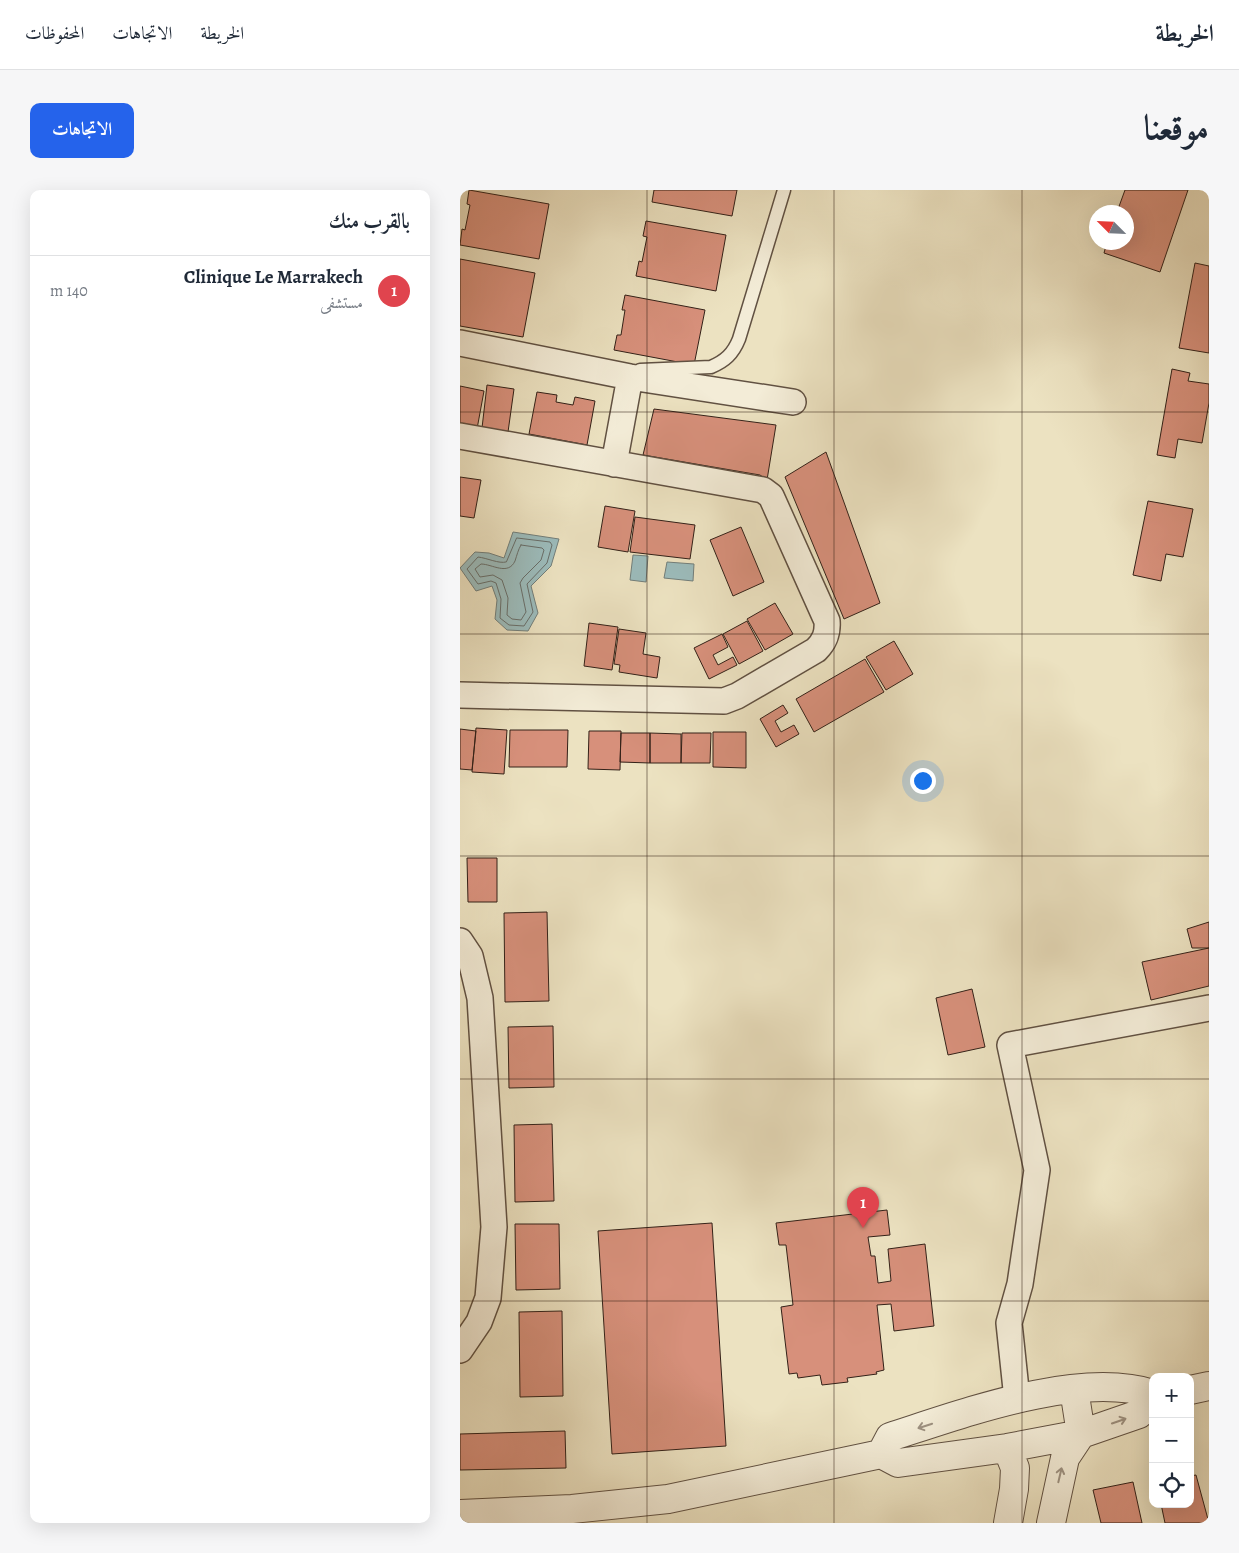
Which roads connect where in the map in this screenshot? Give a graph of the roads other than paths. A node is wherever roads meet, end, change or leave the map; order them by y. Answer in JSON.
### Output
{"nodes":[{"id":1,"x":784,"y":190,"type":"edge"},
{"id":2,"x":460,"y":343,"type":"edge"},
{"id":3,"x":630,"y":377,"type":"junction"},
{"id":4,"x":793,"y":402,"type":"dead end"},
{"id":5,"x":460,"y":436,"type":"edge"},
{"id":6,"x":614,"y":464,"type":"junction"},
{"id":7,"x":460,"y":695,"type":"edge"},
{"id":8,"x":460,"y":941,"type":"edge"},
{"id":9,"x":1209,"y":1008,"type":"edge"},
{"id":10,"x":460,"y":1350,"type":"edge"},
{"id":11,"x":1209,"y":1386,"type":"edge"},
{"id":12,"x":1074,"y":1389,"type":"junction"},
{"id":13,"x":1194,"y":1389,"type":"edge"},
{"id":14,"x":1149,"y":1393,"type":"edge"},
{"id":15,"x":1017,"y":1399,"type":"junction"},
{"id":16,"x":1149,"y":1405,"type":"edge"},
{"id":17,"x":960,"y":1414,"type":"junction"},
{"id":18,"x":1081,"y":1434,"type":"junction"},
{"id":19,"x":1006,"y":1448,"type":"junction"},
{"id":20,"x":968,"y":1453,"type":"junction"},
{"id":21,"x":881,"y":1454,"type":"junction"},
{"id":22,"x":460,"y":1514,"type":"edge"},
{"id":23,"x":572,"y":1516,"type":"edge"},
{"id":24,"x":1008,"y":1523,"type":"edge"},
{"id":25,"x":1051,"y":1523,"type":"edge"}],
"edges":[{"from":1,"to":3,"type":"lane"},
{"from":2,"to":3,"type":"street"},
{"from":3,"to":4,"type":"street"},
{"from":3,"to":6,"type":"street"},
{"from":5,"to":6,"type":"street"},
{"from":6,"to":7,"type":"street"},
{"from":8,"to":10,"type":"street"},
{"from":9,"to":15,"type":"street"},
{"from":11,"to":13,"type":"street"},
{"from":12,"to":14,"type":"street"},
{"from":12,"to":15,"type":"street"},
{"from":12,"to":18,"type":"street"},
{"from":15,"to":17,"type":"street"},
{"from":18,"to":16,"type":"street","one_way":true},
{"from":17,"to":20,"type":"street"},
{"from":17,"to":21,"type":"street","one_way":true},
{"from":18,"to":19,"type":"street"},
{"from":25,"to":18,"type":"street","one_way":true},
{"from":19,"to":20,"type":"street"},
{"from":19,"to":24,"type":"street"},
{"from":20,"to":21,"type":"street"},
{"from":21,"to":23,"type":"street"},
{"from":22,"to":23,"type":"street"}]}
